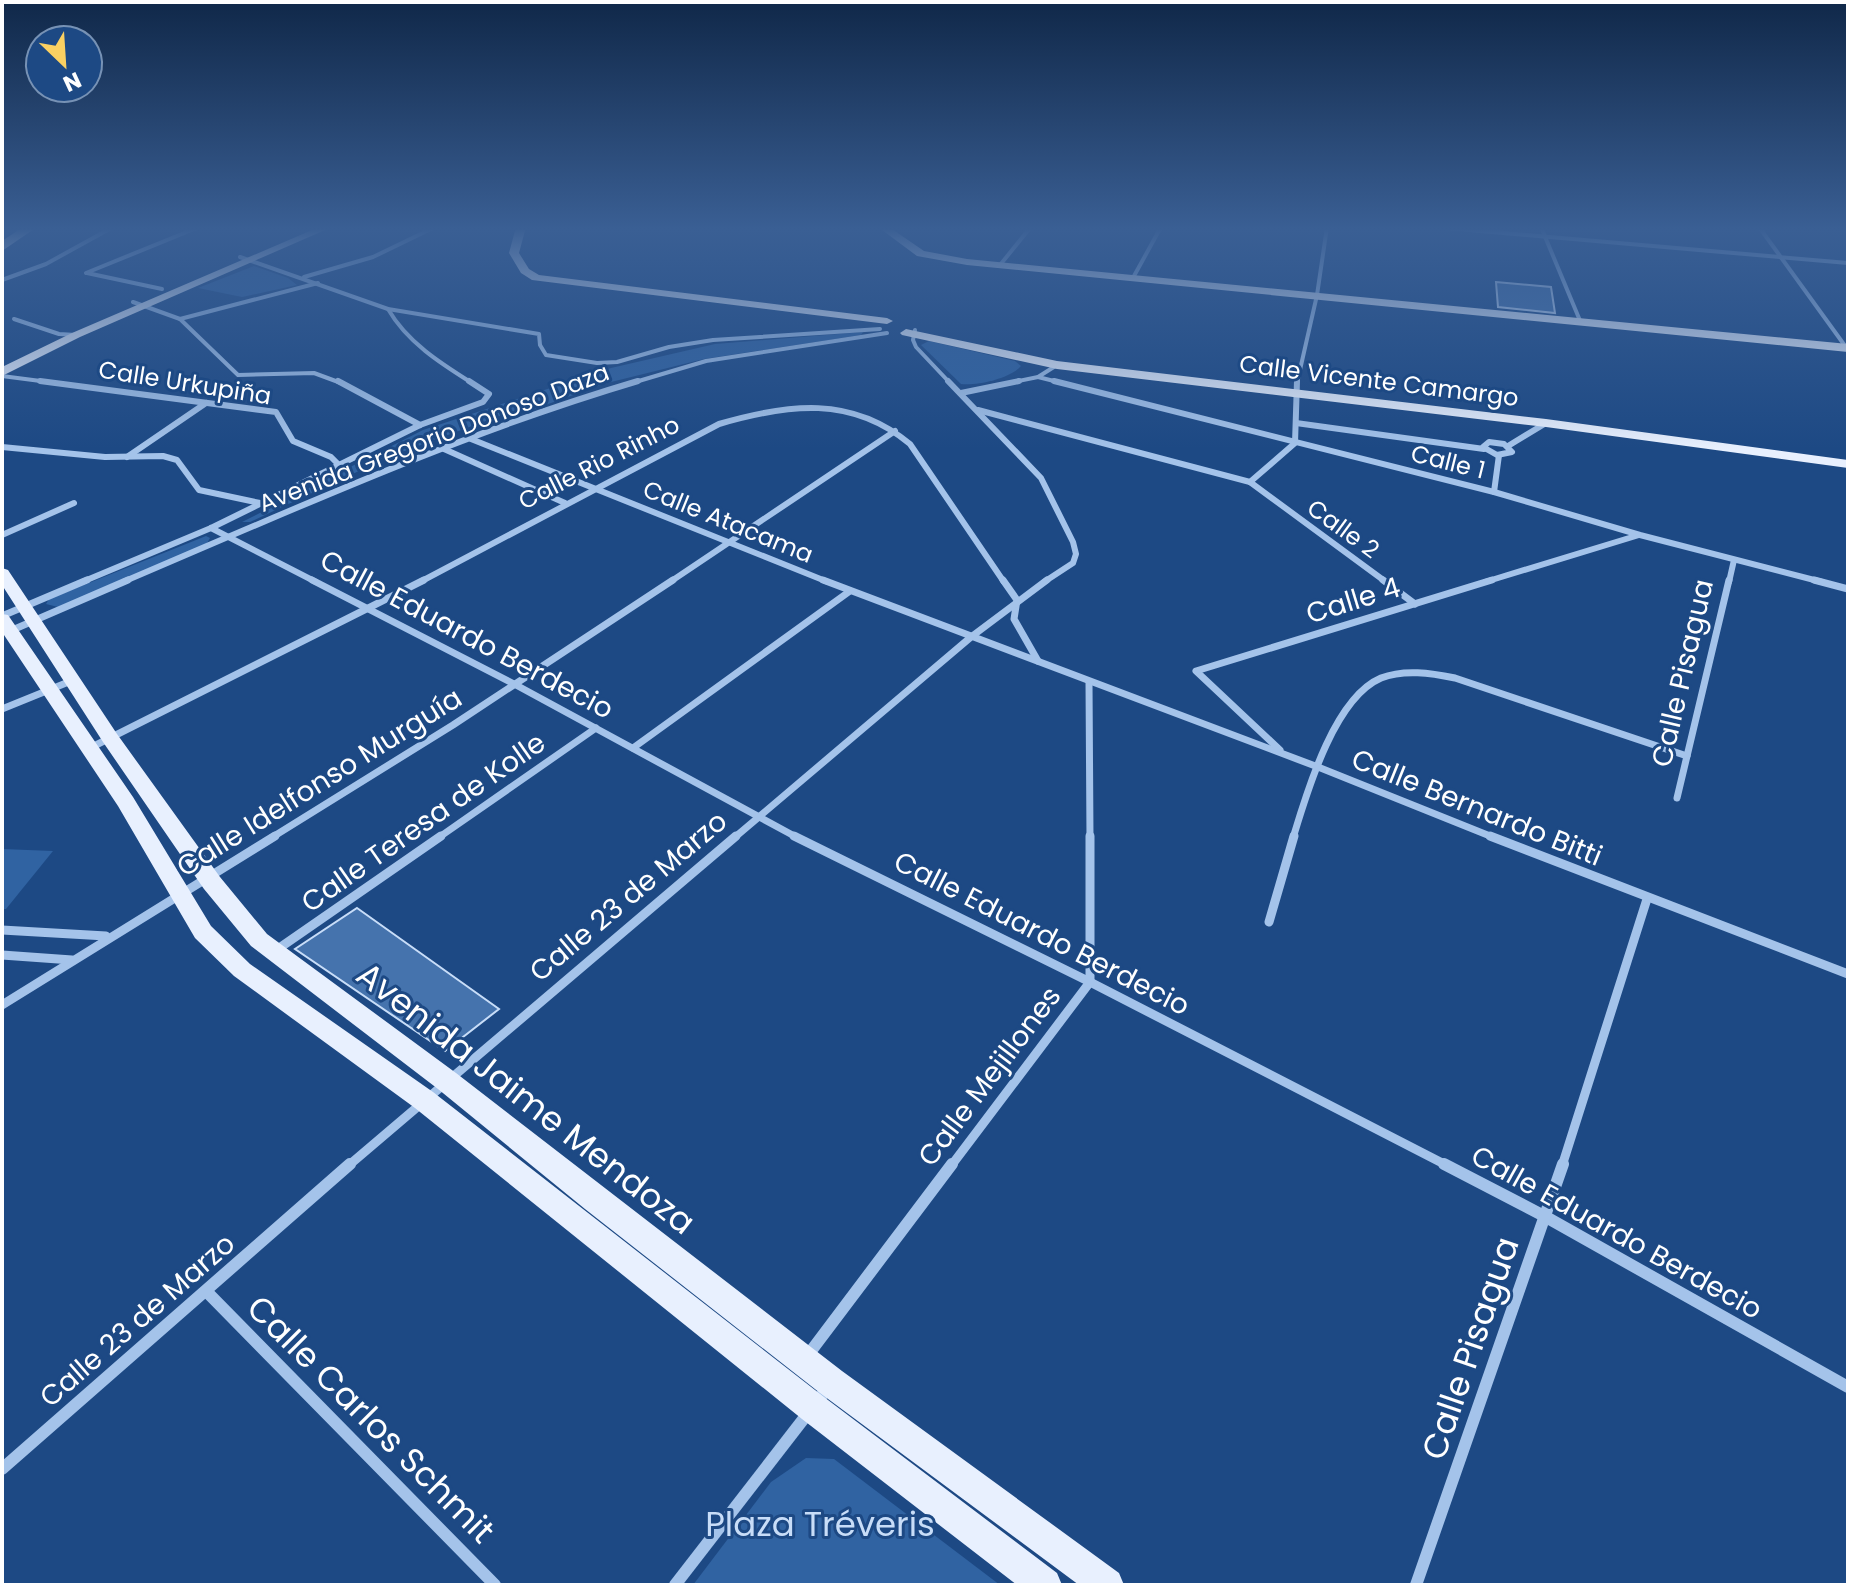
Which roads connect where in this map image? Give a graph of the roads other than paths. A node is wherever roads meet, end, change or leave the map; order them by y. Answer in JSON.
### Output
{"nodes":[{"id":1,"x":142,"y":301,"type":"edge"},
{"id":2,"x":144,"y":301,"type":"edge"},
{"id":3,"x":249,"y":301,"type":"edge"},
{"id":4,"x":367,"y":301,"type":"edge"},
{"id":5,"x":728,"y":301,"type":"edge"},
{"id":6,"x":1316,"y":301,"type":"edge"},
{"id":7,"x":1374,"y":301,"type":"edge"},
{"id":8,"x":1572,"y":301,"type":"edge"},
{"id":9,"x":1813,"y":301,"type":"edge"},
{"id":10,"x":139,"y":303,"type":"junction"},
{"id":11,"x":388,"y":309,"type":"junction"},
{"id":12,"x":861,"y":317,"type":"junction"},
{"id":13,"x":14,"y":319,"type":"dead end"},
{"id":14,"x":180,"y":319,"type":"junction"},
{"id":15,"x":1581,"y":323,"type":"junction"},
{"id":16,"x":899,"y":327,"type":"junction"},
{"id":17,"x":856,"y":331,"type":"junction"},
{"id":18,"x":59,"y":334,"type":"junction"},
{"id":19,"x":76,"y":335,"type":"junction"},
{"id":20,"x":1847,"y":348,"type":"edge"},
{"id":21,"x":2,"y":361,"type":"edge"},
{"id":22,"x":1057,"y":365,"type":"junction"},
{"id":23,"x":2,"y":374,"type":"edge"},
{"id":24,"x":1038,"y":377,"type":"junction"},
{"id":25,"x":1295,"y":392,"type":"junction"},
{"id":26,"x":961,"y":393,"type":"junction"},
{"id":27,"x":206,"y":403,"type":"junction"},
{"id":28,"x":977,"y":410,"type":"junction"},
{"id":29,"x":1296,"y":423,"type":"junction"},
{"id":30,"x":1546,"y":423,"type":"junction"},
{"id":31,"x":420,"y":425,"type":"junction"},
{"id":32,"x":895,"y":431,"type":"junction"},
{"id":33,"x":471,"y":439,"type":"junction"},
{"id":34,"x":1295,"y":443,"type":"junction"},
{"id":35,"x":1508,"y":446,"type":"junction"},
{"id":36,"x":2,"y":447,"type":"edge"},
{"id":37,"x":444,"y":449,"type":"junction"},
{"id":38,"x":1484,"y":449,"type":"junction"},
{"id":39,"x":1499,"y":455,"type":"junction"},
{"id":40,"x":126,"y":458,"type":"junction"},
{"id":41,"x":1848,"y":464,"type":"edge"},
{"id":42,"x":339,"y":465,"type":"junction"},
{"id":43,"x":1250,"y":482,"type":"junction"},
{"id":44,"x":594,"y":488,"type":"junction"},
{"id":45,"x":1494,"y":492,"type":"junction"},
{"id":46,"x":74,"y":503,"type":"dead end"},
{"id":47,"x":260,"y":503,"type":"junction"},
{"id":48,"x":565,"y":503,"type":"junction"},
{"id":49,"x":211,"y":528,"type":"junction"},
{"id":50,"x":2,"y":535,"type":"edge"},
{"id":51,"x":1640,"y":535,"type":"junction"},
{"id":52,"x":230,"y":538,"type":"junction"},
{"id":53,"x":729,"y":541,"type":"junction"},
{"id":54,"x":1734,"y":560,"type":"junction"},
{"id":55,"x":2,"y":573,"type":"edge"},
{"id":56,"x":1848,"y":589,"type":"edge"},
{"id":57,"x":850,"y":591,"type":"junction"},
{"id":58,"x":1017,"y":600,"type":"junction"},
{"id":59,"x":1415,"y":604,"type":"junction"},
{"id":60,"x":369,"y":609,"type":"junction"},
{"id":61,"x":29,"y":614,"type":"junction"},
{"id":62,"x":4,"y":622,"type":"edge"},
{"id":63,"x":971,"y":637,"type":"junction"},
{"id":64,"x":1038,"y":662,"type":"junction"},
{"id":65,"x":71,"y":681,"type":"junction"},
{"id":66,"x":1089,"y":682,"type":"junction"},
{"id":67,"x":516,"y":685,"type":"junction"},
{"id":68,"x":49,"y":690,"type":"junction"},
{"id":69,"x":2,"y":709,"type":"edge"},
{"id":70,"x":596,"y":728,"type":"junction"},
{"id":71,"x":110,"y":738,"type":"junction"},
{"id":72,"x":89,"y":748,"type":"junction"},
{"id":73,"x":633,"y":748,"type":"junction"},
{"id":74,"x":1286,"y":755,"type":"junction"},
{"id":75,"x":1687,"y":756,"type":"junction"},
{"id":76,"x":1318,"y":767,"type":"junction"},
{"id":77,"x":1677,"y":798,"type":"dead end"},
{"id":78,"x":758,"y":818,"type":"junction"},
{"id":79,"x":207,"y":876,"type":"junction"},
{"id":80,"x":179,"y":895,"type":"junction"},
{"id":81,"x":1647,"y":899,"type":"junction"},
{"id":82,"x":1269,"y":922,"type":"dead end"},
{"id":83,"x":2,"y":930,"type":"edge"},
{"id":84,"x":107,"y":936,"type":"junction"},
{"id":85,"x":274,"y":952,"type":"junction"},
{"id":86,"x":2,"y":955,"type":"edge"},
{"id":87,"x":72,"y":960,"type":"junction"},
{"id":88,"x":1848,"y":974,"type":"edge"},
{"id":89,"x":1090,"y":982,"type":"junction"},
{"id":90,"x":2,"y":1005,"type":"edge"},
{"id":91,"x":447,"y":1081,"type":"junction"},
{"id":92,"x":424,"y":1100,"type":"junction"},
{"id":93,"x":1546,"y":1217,"type":"junction"},
{"id":94,"x":207,"y":1292,"type":"junction"},
{"id":95,"x":804,"y":1361,"type":"junction"},
{"id":96,"x":831,"y":1382,"type":"junction"},
{"id":97,"x":786,"y":1386,"type":"junction"},
{"id":98,"x":1848,"y":1387,"type":"edge"},
{"id":99,"x":813,"y":1408,"type":"junction"},
{"id":100,"x":2,"y":1469,"type":"edge"},
{"id":101,"x":495,"y":1585,"type":"edge"},
{"id":102,"x":675,"y":1585,"type":"edge"},
{"id":103,"x":1045,"y":1585,"type":"edge"},
{"id":104,"x":1107,"y":1585,"type":"edge"},
{"id":105,"x":1416,"y":1585,"type":"edge"}],
"edges":[{"from":1,"to":10,"type":"main road"},
{"from":2,"to":10,"type":"main road"},
{"from":3,"to":14,"type":"street"},
{"from":4,"to":11,"type":"street"},
{"from":5,"to":12,"type":"main road","name":"Calle Vicente Camargo"},
{"from":6,"to":25,"type":"street"},
{"from":7,"to":15,"type":"main road"},
{"from":8,"to":15,"type":"street"},
{"from":9,"to":20,"type":"street"},
{"from":10,"to":14,"type":"street"},
{"from":10,"to":18,"type":"main road"},
{"from":10,"to":19,"type":"main road"},
{"from":11,"to":17,"type":"street","name":"Avenida Gregorio Donoso Daza"},
{"from":11,"to":31,"type":"street","name":"Avenida Gregorio Donoso Daza"},
{"from":12,"to":16,"type":"main road","name":"Calle Vicente Camargo"},
{"from":12,"to":17,"type":"main road"},
{"from":13,"to":18,"type":"street"},
{"from":14,"to":31,"type":"street"},
{"from":15,"to":20,"type":"main road"},
{"from":16,"to":17,"type":"street","name":"Avenida Gregorio Donoso Daza"},
{"from":16,"to":22,"type":"main road","name":"Calle Vicente Camargo"},
{"from":16,"to":26,"type":"street","name":"Calle 23 de Marzo"},
{"from":16,"to":33,"type":"street","name":"Avenida Gregorio Donoso Daza"},
{"from":18,"to":19,"type":"street"},
{"from":18,"to":21,"type":"main road"},
{"from":19,"to":23,"type":"main road"},
{"from":22,"to":24,"type":"street"},
{"from":22,"to":25,"type":"main road","name":"Calle Vicente Camargo"},
{"from":23,"to":27,"type":"street","name":"Calle Urkupiña"},
{"from":24,"to":26,"type":"street"},
{"from":24,"to":34,"type":"street","name":"Calle 1"},
{"from":25,"to":29,"type":"street"},
{"from":25,"to":30,"type":"main road","name":"Calle Vicente Camargo"},
{"from":26,"to":28,"type":"street","name":"Calle 23 de Marzo"},
{"from":27,"to":40,"type":"street"},
{"from":27,"to":42,"type":"street","name":"Calle Urkupiña"},
{"from":28,"to":43,"type":"street"},
{"from":28,"to":58,"type":"street","name":"Calle 23 de Marzo"},
{"from":29,"to":34,"type":"street"},
{"from":29,"to":38,"type":"street"},
{"from":30,"to":35,"type":"street"},
{"from":30,"to":41,"type":"main road","name":"Calle Vicente Camargo"},
{"from":31,"to":42,"type":"street","name":"Avenida Gregorio Donoso Daza"},
{"from":32,"to":44,"type":"street","name":"Calle Rio Rinho"},
{"from":32,"to":53,"type":"street","name":"Calle Idelfonso Murguía"},
{"from":32,"to":58,"type":"street","name":"Calle Rio Rinho"},
{"from":33,"to":37,"type":"street","name":"Avenida Gregorio Donoso Daza"},
{"from":33,"to":44,"type":"street","name":"Calle Atacama"},
{"from":34,"to":43,"type":"street"},
{"from":34,"to":45,"type":"street","name":"Calle 1"},
{"from":35,"to":38,"type":"street"},
{"from":35,"to":39,"type":"street"},
{"from":36,"to":40,"type":"street"},
{"from":37,"to":48,"type":"street"},
{"from":37,"to":52,"type":"street","name":"Avenida Gregorio Donoso Daza"},
{"from":38,"to":39,"type":"street"},
{"from":39,"to":45,"type":"street"},
{"from":40,"to":47,"type":"street"},
{"from":42,"to":47,"type":"street","name":"Avenida Gregorio Donoso Daza"},
{"from":43,"to":59,"type":"street","name":"Calle 2"},
{"from":44,"to":48,"type":"street","name":"Calle Rio Rinho"},
{"from":44,"to":53,"type":"street","name":"Calle Atacama"},
{"from":45,"to":51,"type":"street","name":"Calle 1"},
{"from":46,"to":50,"type":"street"},
{"from":47,"to":49,"type":"street","name":"Avenida Gregorio Donoso Daza"},
{"from":48,"to":60,"type":"street","name":"Calle Rio Rinho"},
{"from":49,"to":52,"type":"street","name":"Calle Eduardo Berdecio"},
{"from":49,"to":61,"type":"street","name":"Avenida Gregorio Donoso Daza"},
{"from":51,"to":54,"type":"street","name":"Calle 1"},
{"from":51,"to":59,"type":"street","name":"Calle 4"},
{"from":52,"to":60,"type":"street","name":"Calle Eduardo Berdecio"},
{"from":52,"to":61,"type":"street","name":"Avenida Gregorio Donoso Daza"},
{"from":53,"to":57,"type":"street","name":"Calle Atacama"},
{"from":53,"to":67,"type":"street","name":"Calle Idelfonso Murguía"},
{"from":54,"to":56,"type":"street","name":"Calle 1"},
{"from":54,"to":75,"type":"street","name":"Calle Pisagua"},
{"from":55,"to":61,"type":"main road","name":"Avenida Jaime Mendoza"},
{"from":57,"to":63,"type":"street","name":"Calle Atacama"},
{"from":57,"to":73,"type":"street"},
{"from":58,"to":63,"type":"street","name":"Calle 23 de Marzo"},
{"from":58,"to":64,"type":"street","name":"Calle Rio Rinho"},
{"from":59,"to":74,"type":"street","name":"Calle 4"},
{"from":60,"to":67,"type":"street","name":"Calle Eduardo Berdecio"},
{"from":60,"to":71,"type":"street","name":"Calle Rio Rinho"},
{"from":61,"to":62,"type":"street","name":"Avenida Gregorio Donoso Daza"},
{"from":61,"to":62,"type":"street","name":"Avenida Gregorio Donoso Daza"},
{"from":61,"to":65,"type":"main road","name":"Avenida Jaime Mendoza"},
{"from":62,"to":68,"type":"main road"},
{"from":63,"to":64,"type":"street"},
{"from":63,"to":78,"type":"street","name":"Calle 23 de Marzo"},
{"from":64,"to":66,"type":"street"},
{"from":65,"to":68,"type":"street"},
{"from":65,"to":71,"type":"main road","name":"Avenida Jaime Mendoza"},
{"from":66,"to":74,"type":"street","name":"Calle Bernardo Bitti"},
{"from":66,"to":89,"type":"street","name":"Calle Mejillones"},
{"from":67,"to":70,"type":"street","name":"Calle Eduardo Berdecio"},
{"from":67,"to":79,"type":"street","name":"Calle Idelfonso Murguía"},
{"from":68,"to":69,"type":"street"},
{"from":68,"to":72,"type":"main road"},
{"from":70,"to":73,"type":"street","name":"Calle Eduardo Berdecio"},
{"from":70,"to":85,"type":"street","name":"Calle Teresa de Kolle"},
{"from":71,"to":72,"type":"street","name":"Calle Rio Rinho"},
{"from":71,"to":79,"type":"main road","name":"Avenida Jaime Mendoza"},
{"from":72,"to":80,"type":"main road"},
{"from":73,"to":78,"type":"street","name":"Calle Eduardo Berdecio"},
{"from":74,"to":76,"type":"street","name":"Calle Bernardo Bitti"},
{"from":75,"to":76,"type":"street"},
{"from":75,"to":77,"type":"street","name":"Calle Pisagua"},
{"from":76,"to":81,"type":"street","name":"Calle Bernardo Bitti"},
{"from":76,"to":82,"type":"street"},
{"from":78,"to":89,"type":"street","name":"Calle Eduardo Berdecio"},
{"from":78,"to":91,"type":"street","name":"Calle 23 de Marzo"},
{"from":79,"to":80,"type":"street","name":"Calle Idelfonso Murguía"},
{"from":79,"to":85,"type":"main road","name":"Avenida Jaime Mendoza"},
{"from":80,"to":84,"type":"street","name":"Calle Idelfonso Murguía"},
{"from":80,"to":92,"type":"main road"},
{"from":81,"to":88,"type":"street","name":"Calle Bernardo Bitti"},
{"from":81,"to":93,"type":"street","name":"Calle Pisagua"},
{"from":83,"to":84,"type":"street"},
{"from":84,"to":87,"type":"street","name":"Calle Idelfonso Murguía"},
{"from":85,"to":91,"type":"main road","name":"Avenida Jaime Mendoza"},
{"from":86,"to":87,"type":"street"},
{"from":87,"to":90,"type":"street","name":"Calle Idelfonso Murguía"},
{"from":89,"to":93,"type":"street","name":"Calle Eduardo Berdecio"},
{"from":89,"to":95,"type":"street","name":"Calle Mejillones"},
{"from":91,"to":92,"type":"street","name":"Calle 23 de Marzo"},
{"from":91,"to":95,"type":"main road","name":"Avenida Jaime Mendoza"},
{"from":92,"to":94,"type":"street","name":"Calle 23 de Marzo"},
{"from":92,"to":97,"type":"main road"},
{"from":93,"to":98,"type":"street","name":"Calle Eduardo Berdecio"},
{"from":93,"to":105,"type":"street","name":"Calle Pisagua"},
{"from":94,"to":100,"type":"street","name":"Calle 23 de Marzo"},
{"from":94,"to":101,"type":"street","name":"Calle Carlos Schmit"},
{"from":95,"to":96,"type":"main road","name":"Avenida Jaime Mendoza"},
{"from":95,"to":97,"type":"street","name":"Calle Mejillones"},
{"from":96,"to":99,"type":"street"},
{"from":96,"to":104,"type":"main road","name":"Avenida Jaime Mendoza"},
{"from":97,"to":99,"type":"main road"},
{"from":99,"to":102,"type":"street"},
{"from":99,"to":103,"type":"main road"}]}
